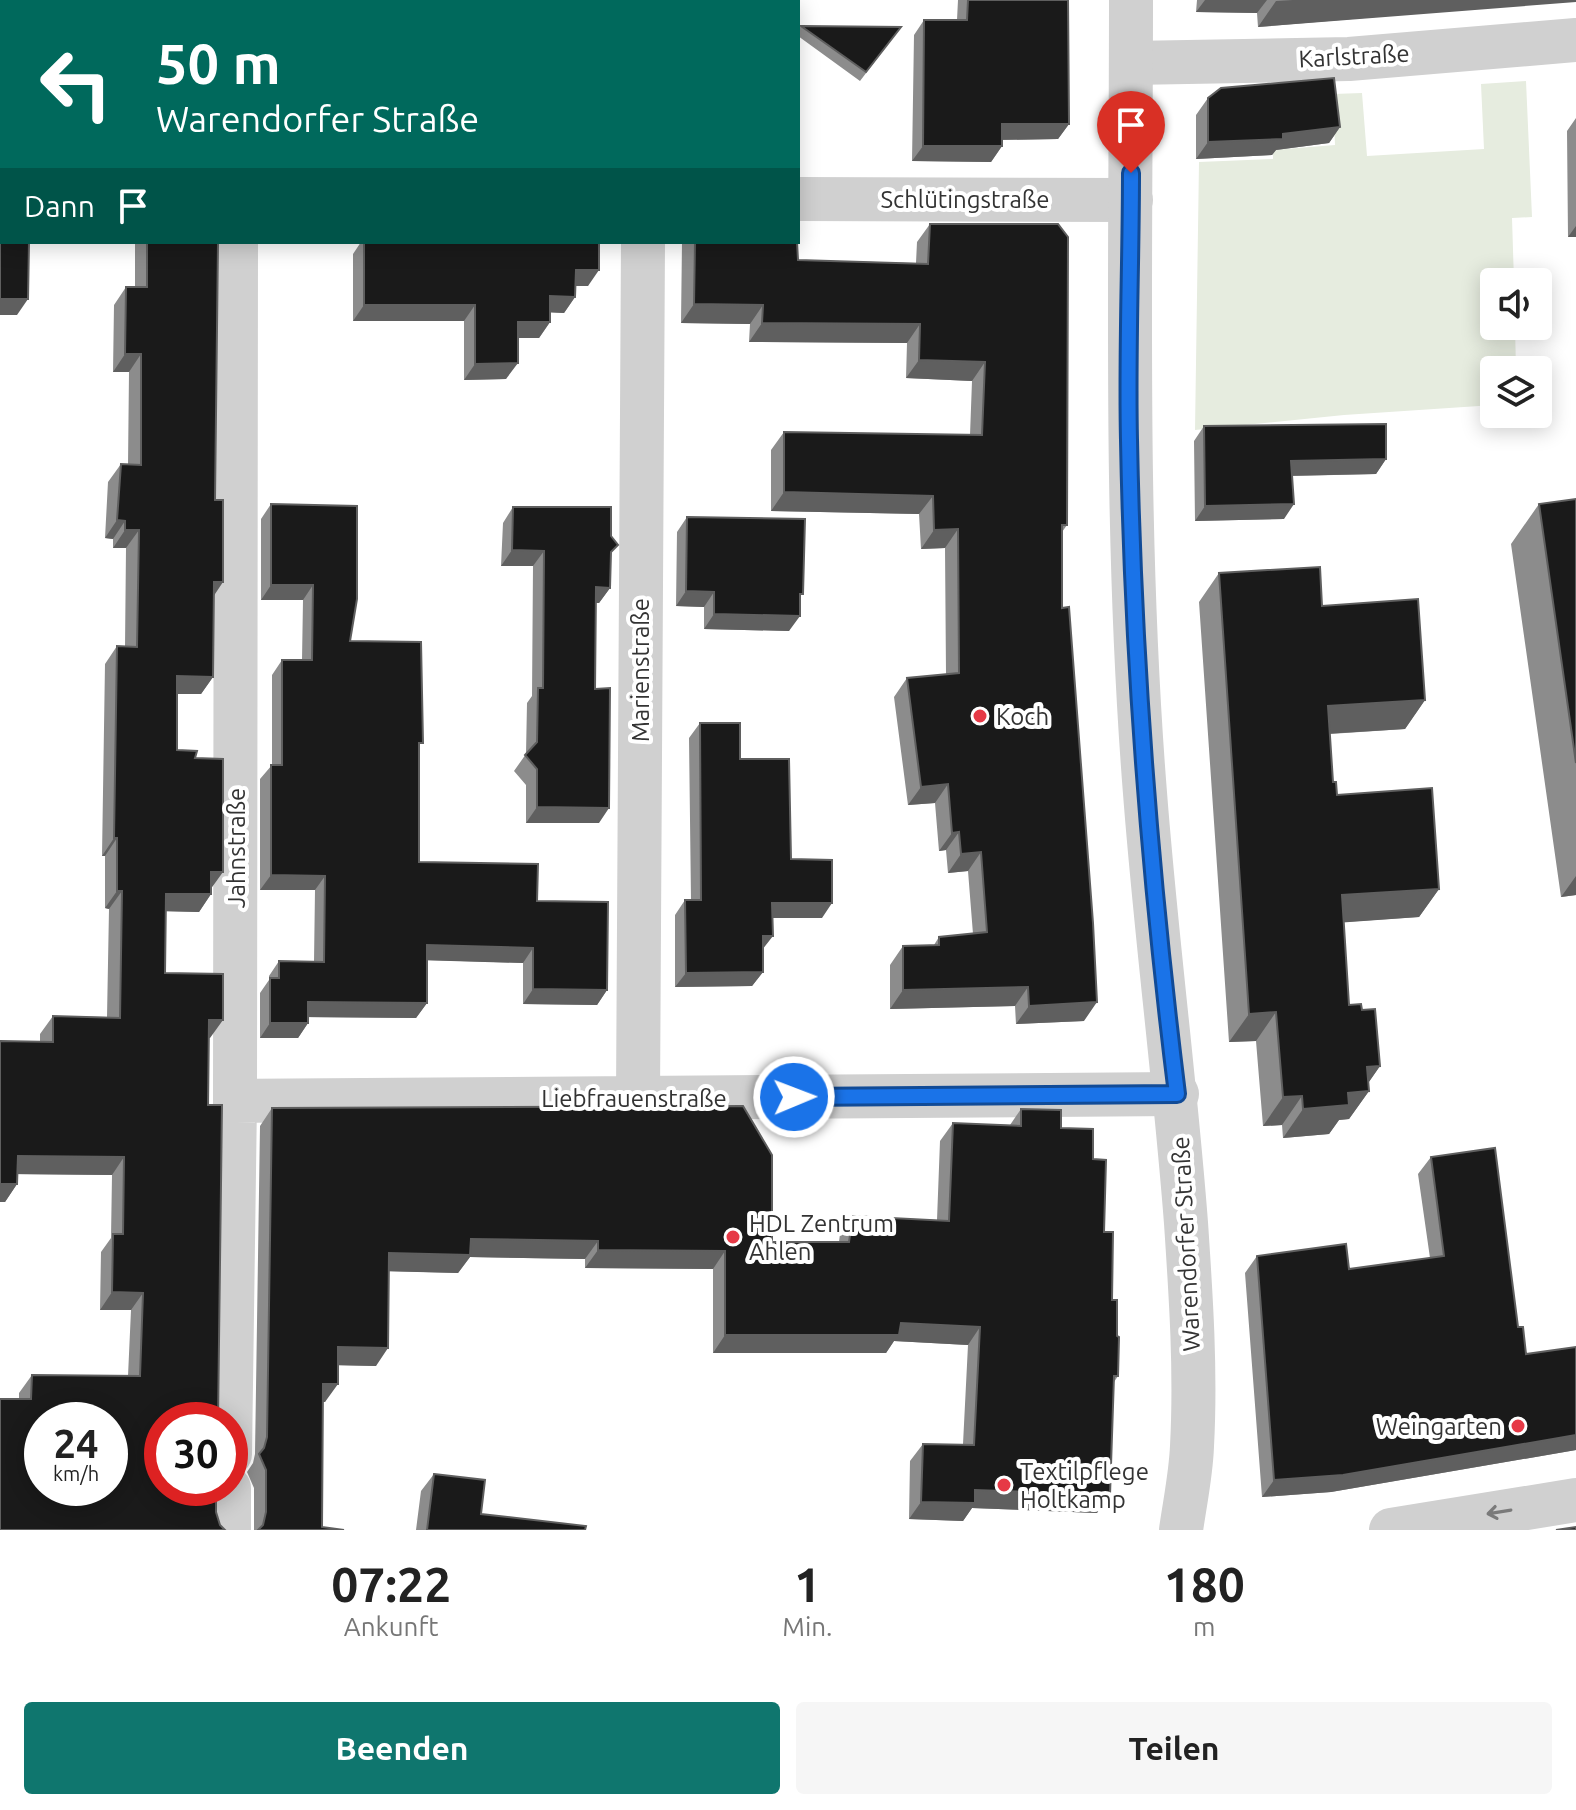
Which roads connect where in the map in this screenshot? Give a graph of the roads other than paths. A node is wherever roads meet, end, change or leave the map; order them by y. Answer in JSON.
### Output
{"nodes":[{"id":1,"x":1131,"y":0,"type":"edge"},
{"id":2,"x":1576,"y":40,"type":"edge"},
{"id":3,"x":1131,"y":63,"type":"junction"},
{"id":4,"x":800,"y":199,"type":"edge"},
{"id":5,"x":1131,"y":200,"type":"junction"},
{"id":6,"x":236,"y":244,"type":"edge"},
{"id":7,"x":643,"y":244,"type":"edge"},
{"id":8,"x":1177,"y":1094,"type":"junction"},
{"id":9,"x":638,"y":1098,"type":"junction"},
{"id":10,"x":235,"y":1101,"type":"junction"},
{"id":11,"x":231,"y":1402,"type":"edge"},
{"id":12,"x":1576,"y":1500,"type":"edge"},
{"id":13,"x":229,"y":1506,"type":"edge"},
{"id":14,"x":229,"y":1530,"type":"edge"},
{"id":15,"x":1181,"y":1530,"type":"edge"},
{"id":16,"x":1391,"y":1530,"type":"edge"}],
"edges":[{"from":1,"to":3,"type":"street","name":"Warendorfer Straße"},
{"from":2,"to":3,"type":"street","name":"Karlstraße"},
{"from":3,"to":5,"type":"street","name":"Warendorfer Straße"},
{"from":4,"to":5,"type":"street","name":"Schlütingstraße"},
{"from":5,"to":8,"type":"street","name":"Warendorfer Straße"},
{"from":6,"to":10,"type":"street","name":"Jahnstraße"},
{"from":7,"to":9,"type":"street","name":"Marienstraße"},
{"from":8,"to":9,"type":"street","name":"Liebfrauenstraße"},
{"from":8,"to":15,"type":"street","name":"Warendorfer Straße"},
{"from":9,"to":10,"type":"street","name":"Liebfrauenstraße"},
{"from":10,"to":11,"type":"street","name":"Jahnstraße"},
{"from":12,"to":16,"type":"street","one_way":true},
{"from":13,"to":14,"type":"street"}]}
